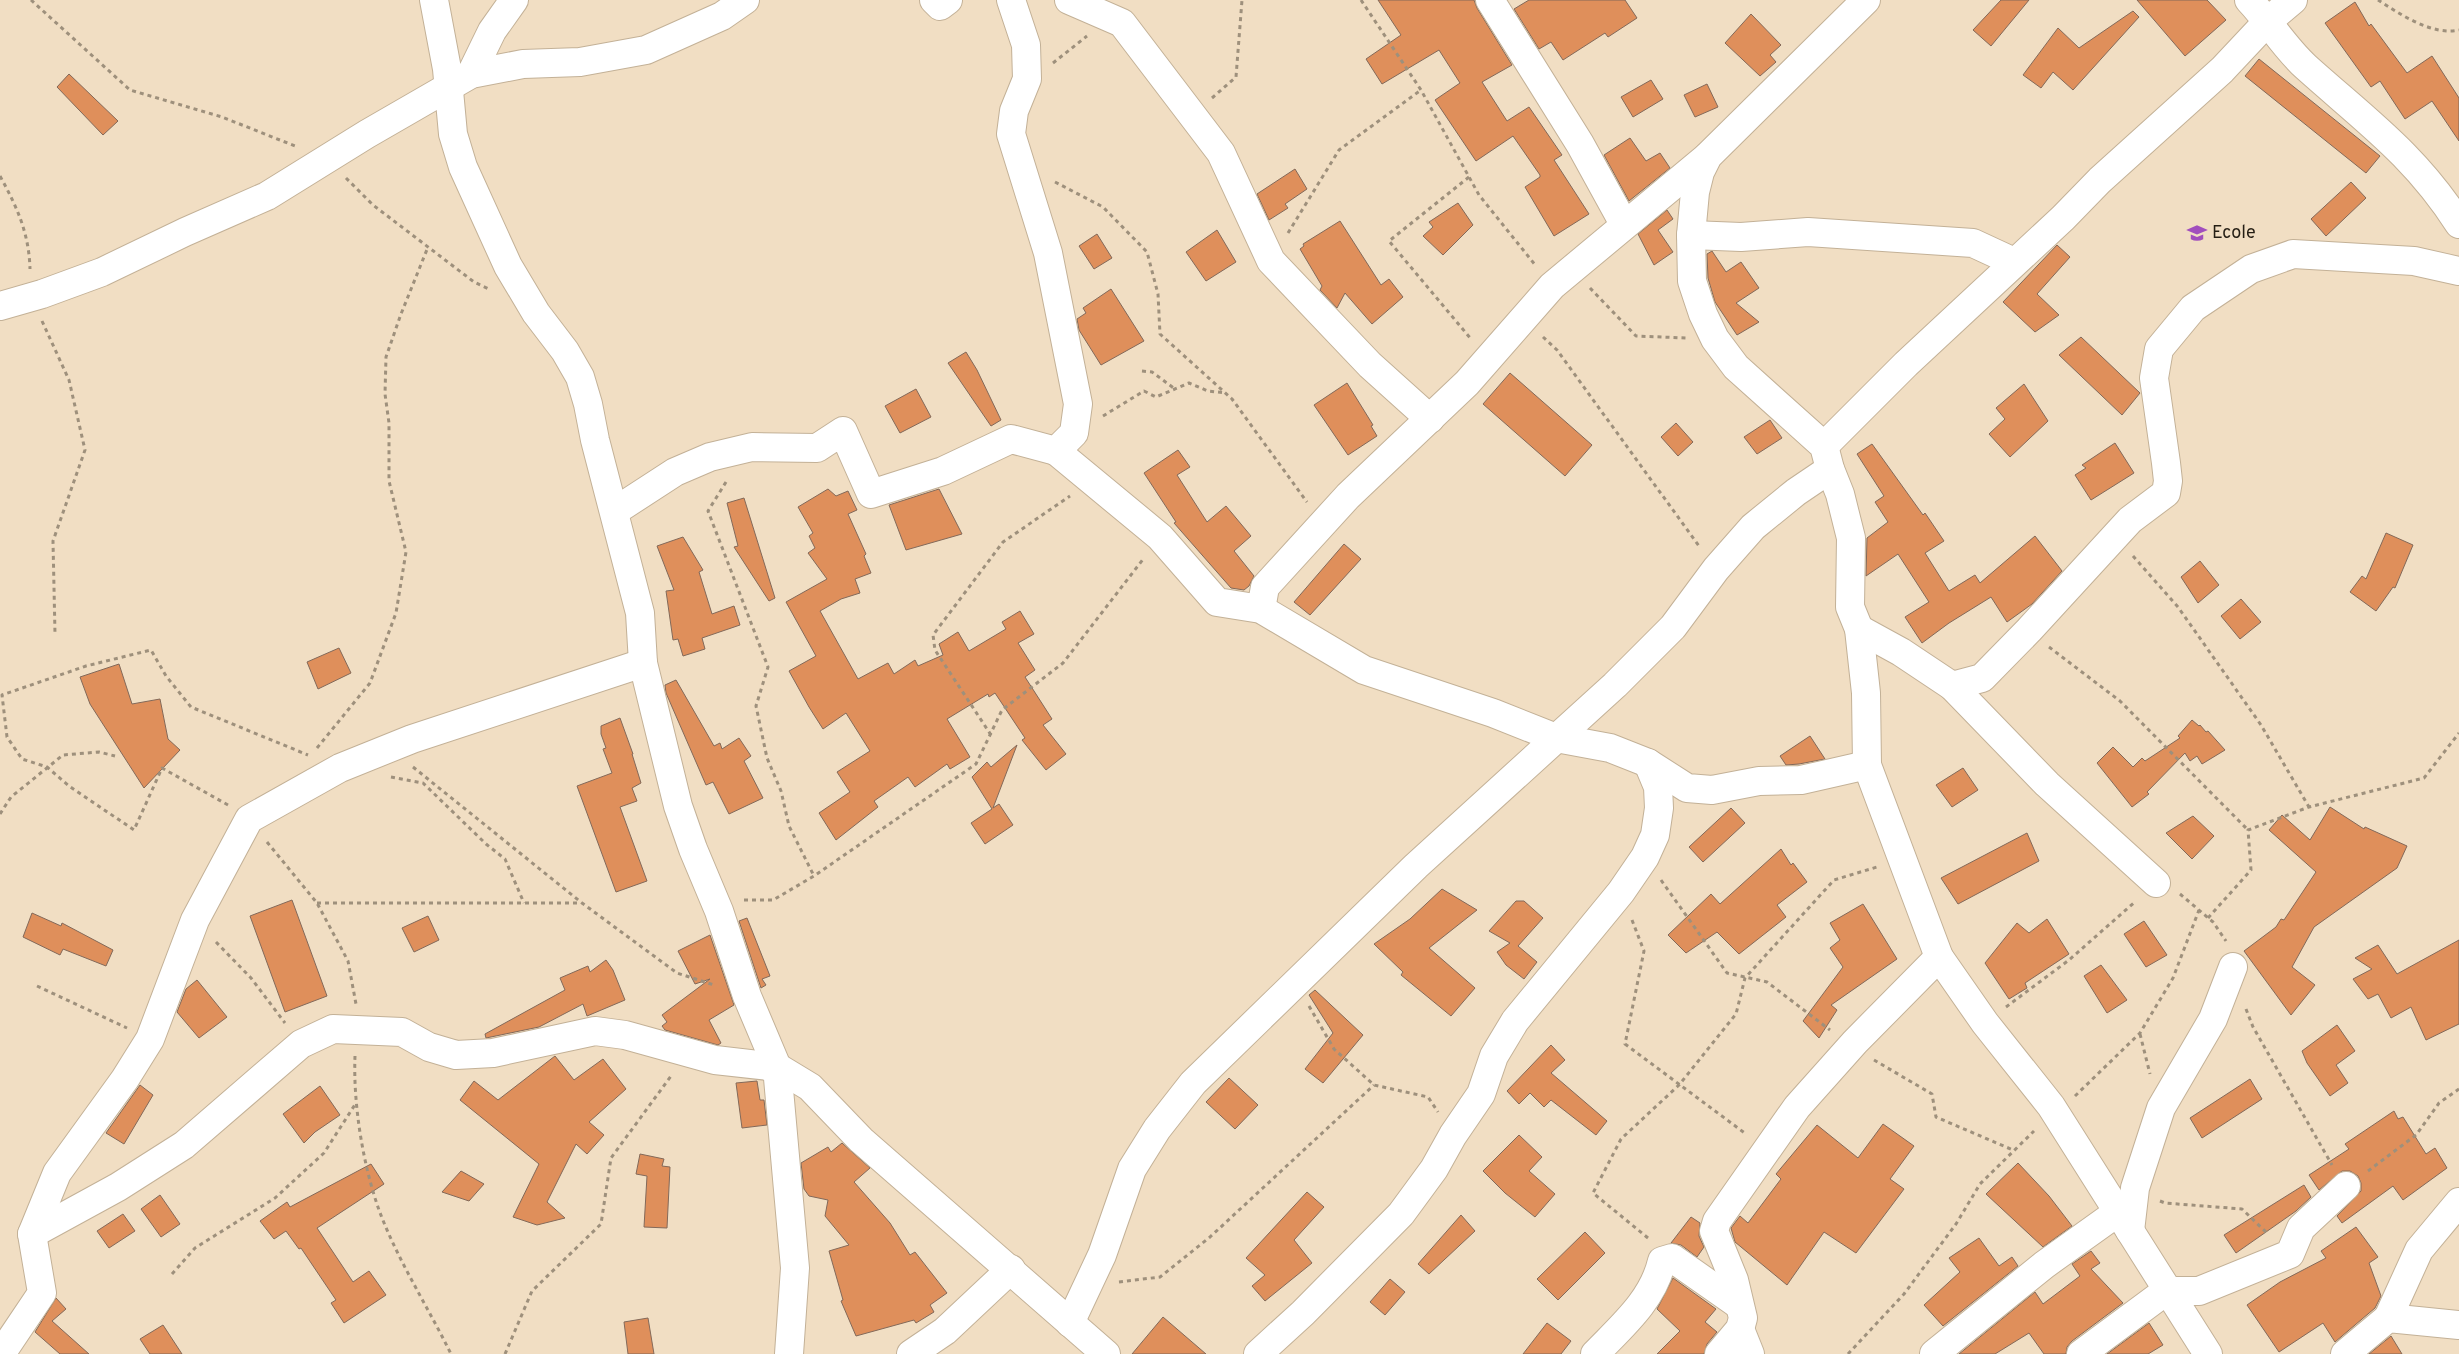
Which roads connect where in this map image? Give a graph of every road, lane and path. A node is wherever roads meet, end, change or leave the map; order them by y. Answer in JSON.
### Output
{"nodes":[{"id":1,"x":31,"y":0,"type":"edge"},
{"id":2,"x":434,"y":0,"type":"edge"},
{"id":3,"x":514,"y":0,"type":"edge"},
{"id":4,"x":745,"y":0,"type":"edge"},
{"id":5,"x":934,"y":0,"type":"edge"},
{"id":6,"x":948,"y":0,"type":"edge"},
{"id":7,"x":1011,"y":0,"type":"edge"},
{"id":8,"x":1068,"y":0,"type":"edge"},
{"id":9,"x":1242,"y":0,"type":"edge"},
{"id":10,"x":1361,"y":0,"type":"edge"},
{"id":11,"x":1490,"y":0,"type":"edge"},
{"id":12,"x":1866,"y":0,"type":"edge"},
{"id":13,"x":2249,"y":0,"type":"edge"},
{"id":14,"x":2293,"y":0,"type":"edge"},
{"id":15,"x":2378,"y":0,"type":"edge"},
{"id":16,"x":1112,"y":18,"type":"junction"},
{"id":17,"x":2268,"y":20,"type":"junction"},
{"id":18,"x":2459,"y":30,"type":"edge"},
{"id":19,"x":460,"y":80,"type":"junction"},
{"id":20,"x":1023,"y":89,"type":"junction"},
{"id":21,"x":1421,"y":90,"type":"junction"},
{"id":22,"x":1192,"y":115,"type":"junction"},
{"id":23,"x":1708,"y":156,"type":"junction"},
{"id":24,"x":327,"y":160,"type":"junction"},
{"id":25,"x":1020,"y":165,"type":"junction"},
{"id":26,"x":0,"y":176,"type":"edge"},
{"id":27,"x":1469,"y":177,"type":"junction"},
{"id":28,"x":1624,"y":224,"type":"junction"},
{"id":29,"x":2459,"y":224,"type":"edge"},
{"id":30,"x":1691,"y":235,"type":"junction"},
{"id":31,"x":428,"y":247,"type":"junction"},
{"id":32,"x":1271,"y":261,"type":"junction"},
{"id":33,"x":2014,"y":262,"type":"junction"},
{"id":34,"x":2459,"y":271,"type":"edge"},
{"id":35,"x":1562,"y":278,"type":"junction"},
{"id":36,"x":492,"y":291,"type":"dead end"},
{"id":37,"x":31,"y":297,"type":"junction"},
{"id":38,"x":0,"y":306,"type":"edge"},
{"id":39,"x":1523,"y":317,"type":"junction"},
{"id":40,"x":1715,"y":339,"type":"junction"},
{"id":41,"x":1488,"y":359,"type":"junction"},
{"id":42,"x":1142,"y":371,"type":"dead end"},
{"id":43,"x":1175,"y":389,"type":"junction"},
{"id":44,"x":1227,"y":393,"type":"junction"},
{"id":45,"x":1430,"y":419,"type":"junction"},
{"id":46,"x":1075,"y":428,"type":"junction"},
{"id":47,"x":735,"y":451,"type":"junction"},
{"id":48,"x":1056,"y":451,"type":"junction"},
{"id":49,"x":1827,"y":457,"type":"junction"},
{"id":50,"x":1091,"y":482,"type":"junction"},
{"id":51,"x":615,"y":511,"type":"junction"},
{"id":52,"x":1323,"y":524,"type":"junction"},
{"id":53,"x":1160,"y":536,"type":"junction"},
{"id":54,"x":2116,"y":537,"type":"junction"},
{"id":55,"x":1716,"y":569,"type":"junction"},
{"id":56,"x":1262,"y":609,"type":"junction"},
{"id":57,"x":1858,"y":629,"type":"junction"},
{"id":58,"x":2029,"y":630,"type":"junction"},
{"id":59,"x":55,"y":634,"type":"dead end"},
{"id":60,"x":643,"y":663,"type":"junction"},
{"id":61,"x":1952,"y":686,"type":"junction"},
{"id":62,"x":2459,"y":733,"type":"edge"},
{"id":63,"x":990,"y":735,"type":"junction"},
{"id":64,"x":1556,"y":738,"type":"junction"},
{"id":65,"x":390,"y":748,"type":"junction"},
{"id":66,"x":316,"y":749,"type":"dead end"},
{"id":67,"x":115,"y":756,"type":"dead end"},
{"id":68,"x":1648,"y":763,"type":"junction"},
{"id":69,"x":1867,"y":765,"type":"junction"},
{"id":70,"x":47,"y":767,"type":"junction"},
{"id":71,"x":386,"y":776,"type":"dead end"},
{"id":72,"x":285,"y":799,"type":"junction"},
{"id":73,"x":2309,"y":807,"type":"junction"},
{"id":74,"x":0,"y":814,"type":"edge"},
{"id":75,"x":248,"y":819,"type":"junction"},
{"id":76,"x":2248,"y":830,"type":"junction"},
{"id":77,"x":1645,"y":857,"type":"junction"},
{"id":78,"x":1902,"y":860,"type":"junction"},
{"id":79,"x":814,"y":876,"type":"junction"},
{"id":80,"x":2156,"y":883,"type":"dead end"},
{"id":81,"x":1621,"y":892,"type":"junction"},
{"id":82,"x":317,"y":903,"type":"junction"},
{"id":83,"x":524,"y":903,"type":"junction"},
{"id":84,"x":582,"y":903,"type":"junction"},
{"id":85,"x":2199,"y":910,"type":"dead end"},
{"id":86,"x":719,"y":911,"type":"junction"},
{"id":87,"x":2208,"y":918,"type":"dead end"},
{"id":88,"x":195,"y":920,"type":"junction"},
{"id":89,"x":1939,"y":957,"type":"junction"},
{"id":90,"x":2233,"y":967,"type":"dead end"},
{"id":91,"x":1745,"y":978,"type":"junction"},
{"id":92,"x":1296,"y":984,"type":"junction"},
{"id":93,"x":37,"y":986,"type":"dead end"},
{"id":94,"x":747,"y":996,"type":"junction"},
{"id":95,"x":361,"y":1029,"type":"junction"},
{"id":96,"x":150,"y":1039,"type":"junction"},
{"id":97,"x":301,"y":1044,"type":"junction"},
{"id":98,"x":1851,"y":1047,"type":"junction"},
{"id":99,"x":689,"y":1052,"type":"junction"},
{"id":100,"x":777,"y":1067,"type":"junction"},
{"id":101,"x":1374,"y":1084,"type":"junction"},
{"id":102,"x":1679,"y":1085,"type":"junction"},
{"id":103,"x":356,"y":1103,"type":"junction"},
{"id":104,"x":2056,"y":1113,"type":"junction"},
{"id":105,"x":1453,"y":1136,"type":"junction"},
{"id":106,"x":1768,"y":1150,"type":"junction"},
{"id":107,"x":2013,"y":1150,"type":"junction"},
{"id":108,"x":2346,"y":1186,"type":"dead end"},
{"id":109,"x":2135,"y":1188,"type":"junction"},
{"id":110,"x":2459,"y":1202,"type":"edge"},
{"id":111,"x":2124,"y":1222,"type":"junction"},
{"id":112,"x":32,"y":1234,"type":"junction"},
{"id":113,"x":2290,"y":1254,"type":"junction"},
{"id":114,"x":1672,"y":1258,"type":"junction"},
{"id":115,"x":1011,"y":1269,"type":"junction"},
{"id":116,"x":172,"y":1274,"type":"dead end"},
{"id":117,"x":1088,"y":1286,"type":"junction"},
{"id":118,"x":2166,"y":1291,"type":"junction"},
{"id":119,"x":1740,"y":1317,"type":"junction"},
{"id":120,"x":2388,"y":1318,"type":"junction"},
{"id":121,"x":1070,"y":1323,"type":"junction"},
{"id":122,"x":2459,"y":1325,"type":"edge"},
{"id":123,"x":1,"y":1354,"type":"edge"},
{"id":124,"x":451,"y":1354,"type":"edge"},
{"id":125,"x":505,"y":1354,"type":"edge"},
{"id":126,"x":789,"y":1354,"type":"edge"},
{"id":127,"x":911,"y":1354,"type":"edge"},
{"id":128,"x":1106,"y":1354,"type":"edge"},
{"id":129,"x":1258,"y":1354,"type":"edge"},
{"id":130,"x":1595,"y":1354,"type":"edge"},
{"id":131,"x":1719,"y":1354,"type":"edge"},
{"id":132,"x":1750,"y":1354,"type":"edge"},
{"id":133,"x":1848,"y":1354,"type":"edge"},
{"id":134,"x":1934,"y":1354,"type":"edge"},
{"id":135,"x":2081,"y":1354,"type":"edge"},
{"id":136,"x":2208,"y":1354,"type":"edge"},
{"id":137,"x":2345,"y":1354,"type":"edge"}],
"edges":[{"from":1,"to":24,"type":"path"},
{"from":2,"to":19,"type":"street"},
{"from":3,"to":19,"type":"street"},
{"from":4,"to":19,"type":"street"},
{"from":5,"to":6,"type":"street"},
{"from":7,"to":20,"type":"street"},
{"from":8,"to":16,"type":"street"},
{"from":9,"to":22,"type":"path"},
{"from":10,"to":21,"type":"path"},
{"from":11,"to":28,"type":"street"},
{"from":12,"to":23,"type":"street"},
{"from":13,"to":17,"type":"street"},
{"from":14,"to":17,"type":"street"},
{"from":15,"to":18,"type":"path"},
{"from":16,"to":20,"type":"path"},
{"from":16,"to":22,"type":"street"},
{"from":17,"to":29,"type":"street"},
{"from":17,"to":33,"type":"street"},
{"from":19,"to":24,"type":"street"},
{"from":19,"to":51,"type":"street"},
{"from":20,"to":25,"type":"street"},
{"from":21,"to":27,"type":"path"},
{"from":21,"to":32,"type":"path"},
{"from":22,"to":32,"type":"street"},
{"from":23,"to":28,"type":"street"},
{"from":23,"to":30,"type":"street"},
{"from":24,"to":31,"type":"path"},
{"from":24,"to":37,"type":"street"},
{"from":25,"to":44,"type":"path"},
{"from":25,"to":46,"type":"street"},
{"from":26,"to":37,"type":"path"},
{"from":27,"to":35,"type":"path"},
{"from":27,"to":41,"type":"path"},
{"from":28,"to":35,"type":"street"},
{"from":30,"to":33,"type":"street"},
{"from":30,"to":40,"type":"street"},
{"from":31,"to":36,"type":"path"},
{"from":31,"to":66,"type":"path"},
{"from":32,"to":45,"type":"street"},
{"from":33,"to":49,"type":"street"},
{"from":34,"to":54,"type":"street"},
{"from":35,"to":39,"type":"street"},
{"from":35,"to":40,"type":"path"},
{"from":37,"to":38,"type":"street"},
{"from":37,"to":59,"type":"path"},
{"from":39,"to":41,"type":"street"},
{"from":39,"to":55,"type":"path"},
{"from":40,"to":49,"type":"street"},
{"from":41,"to":45,"type":"street"},
{"from":42,"to":43,"type":"path"},
{"from":43,"to":44,"type":"path"},
{"from":43,"to":46,"type":"path"},
{"from":44,"to":52,"type":"path"},
{"from":45,"to":52,"type":"street"},
{"from":46,"to":48,"type":"street"},
{"from":47,"to":48,"type":"street"},
{"from":47,"to":51,"type":"street"},
{"from":47,"to":79,"type":"path"},
{"from":48,"to":50,"type":"street"},
{"from":49,"to":55,"type":"street"},
{"from":49,"to":57,"type":"street"},
{"from":50,"to":53,"type":"street"},
{"from":50,"to":63,"type":"path"},
{"from":51,"to":60,"type":"street"},
{"from":52,"to":56,"type":"street"},
{"from":53,"to":56,"type":"street"},
{"from":53,"to":63,"type":"path"},
{"from":54,"to":58,"type":"street"},
{"from":54,"to":73,"type":"path"},
{"from":55,"to":64,"type":"street"},
{"from":56,"to":64,"type":"street"},
{"from":57,"to":61,"type":"street"},
{"from":57,"to":69,"type":"street"},
{"from":58,"to":61,"type":"street"},
{"from":58,"to":76,"type":"path"},
{"from":60,"to":65,"type":"street"},
{"from":60,"to":86,"type":"street"},
{"from":61,"to":80,"type":"street"},
{"from":62,"to":73,"type":"path"},
{"from":63,"to":79,"type":"path"},
{"from":64,"to":68,"type":"street"},
{"from":64,"to":92,"type":"street"},
{"from":65,"to":72,"type":"street"},
{"from":65,"to":84,"type":"path"},
{"from":67,"to":70,"type":"path"},
{"from":68,"to":69,"type":"street"},
{"from":68,"to":77,"type":"street"},
{"from":69,"to":78,"type":"street"},
{"from":70,"to":72,"type":"path"},
{"from":70,"to":74,"type":"path"},
{"from":70,"to":75,"type":"path"},
{"from":71,"to":83,"type":"path"},
{"from":72,"to":75,"type":"street"},
{"from":73,"to":76,"type":"path"},
{"from":75,"to":82,"type":"path"},
{"from":75,"to":88,"type":"street"},
{"from":76,"to":87,"type":"path"},
{"from":77,"to":81,"type":"street"},
{"from":77,"to":91,"type":"path"},
{"from":78,"to":89,"type":"street"},
{"from":78,"to":91,"type":"path"},
{"from":79,"to":86,"type":"path"},
{"from":81,"to":102,"type":"path"},
{"from":81,"to":105,"type":"street"},
{"from":82,"to":83,"type":"path"},
{"from":82,"to":95,"type":"path"},
{"from":83,"to":84,"type":"path"},
{"from":84,"to":94,"type":"path"},
{"from":85,"to":104,"type":"path"},
{"from":86,"to":94,"type":"street"},
{"from":88,"to":96,"type":"street"},
{"from":88,"to":97,"type":"path"},
{"from":89,"to":98,"type":"street"},
{"from":89,"to":104,"type":"street"},
{"from":90,"to":109,"type":"street"},
{"from":91,"to":98,"type":"path"},
{"from":91,"to":102,"type":"path"},
{"from":92,"to":101,"type":"path"},
{"from":92,"to":117,"type":"street"},
{"from":93,"to":96,"type":"path"},
{"from":94,"to":100,"type":"street"},
{"from":95,"to":97,"type":"street"},
{"from":95,"to":99,"type":"street"},
{"from":95,"to":103,"type":"path"},
{"from":96,"to":112,"type":"street"},
{"from":97,"to":112,"type":"street"},
{"from":98,"to":106,"type":"street"},
{"from":98,"to":107,"type":"path"},
{"from":99,"to":100,"type":"street"},
{"from":99,"to":125,"type":"path"},
{"from":100,"to":115,"type":"street"},
{"from":100,"to":126,"type":"street"},
{"from":101,"to":105,"type":"path"},
{"from":101,"to":117,"type":"path"},
{"from":102,"to":106,"type":"path"},
{"from":102,"to":114,"type":"path"},
{"from":103,"to":116,"type":"path"},
{"from":103,"to":124,"type":"path"},
{"from":104,"to":107,"type":"path"},
{"from":104,"to":111,"type":"street"},
{"from":105,"to":129,"type":"street"},
{"from":106,"to":119,"type":"street"},
{"from":107,"to":133,"type":"path"},
{"from":108,"to":113,"type":"street"},
{"from":109,"to":111,"type":"street"},
{"from":109,"to":113,"type":"path"},
{"from":110,"to":120,"type":"street"},
{"from":111,"to":118,"type":"street"},
{"from":111,"to":134,"type":"street"},
{"from":112,"to":123,"type":"street"},
{"from":113,"to":118,"type":"street"},
{"from":114,"to":119,"type":"street"},
{"from":114,"to":130,"type":"street"},
{"from":115,"to":121,"type":"street"},
{"from":115,"to":127,"type":"street"},
{"from":117,"to":121,"type":"street"},
{"from":118,"to":135,"type":"street"},
{"from":118,"to":136,"type":"street"},
{"from":119,"to":131,"type":"street"},
{"from":119,"to":132,"type":"street"},
{"from":120,"to":122,"type":"street"},
{"from":120,"to":137,"type":"street"},
{"from":121,"to":128,"type":"street"}]}
